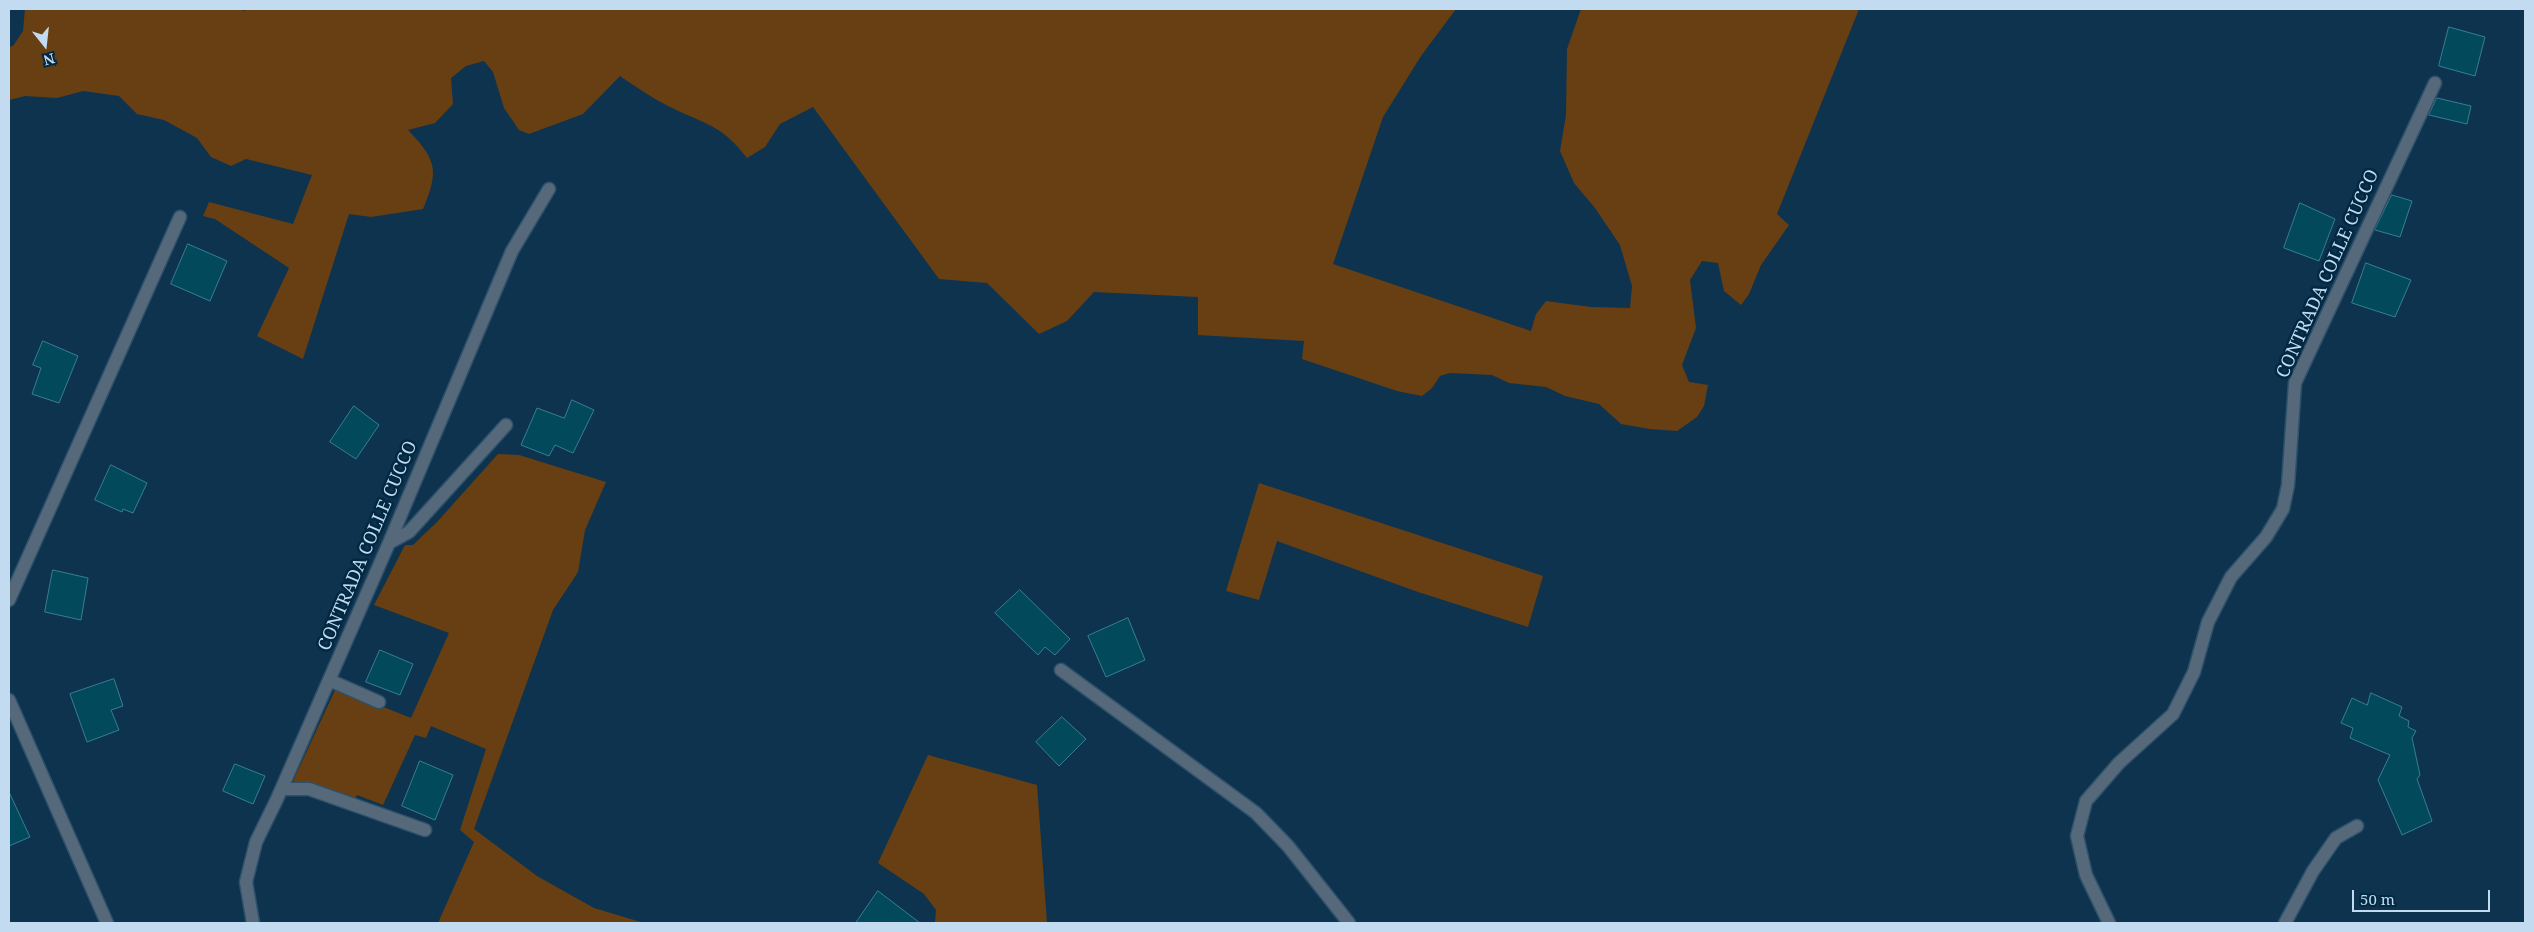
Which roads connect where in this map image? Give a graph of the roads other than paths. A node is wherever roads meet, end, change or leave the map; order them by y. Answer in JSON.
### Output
{"nodes":[{"id":1,"x":2435,"y":83,"type":"dead end"},
{"id":2,"x":549,"y":190,"type":"dead end"},
{"id":3,"x":180,"y":217,"type":"dead end"},
{"id":4,"x":506,"y":425,"type":"dead end"},
{"id":5,"x":389,"y":543,"type":"junction"},
{"id":6,"x":9,"y":600,"type":"edge"},
{"id":7,"x":1061,"y":670,"type":"dead end"},
{"id":8,"x":329,"y":680,"type":"junction"},
{"id":9,"x":9,"y":700,"type":"edge"},
{"id":10,"x":379,"y":702,"type":"dead end"},
{"id":11,"x":282,"y":789,"type":"junction"},
{"id":12,"x":2356,"y":826,"type":"dead end"},
{"id":13,"x":425,"y":830,"type":"dead end"},
{"id":14,"x":107,"y":923,"type":"edge"},
{"id":15,"x":253,"y":923,"type":"edge"},
{"id":16,"x":1349,"y":923,"type":"edge"},
{"id":17,"x":2109,"y":923,"type":"edge"},
{"id":18,"x":2285,"y":923,"type":"edge"}],
"edges":[{"from":1,"to":17,"type":"street","name":"CONTRADA COLLE CUCCO"},
{"from":2,"to":5,"type":"street","name":"CONTRADA COLLE CUCCO"},
{"from":3,"to":6,"type":"street"},
{"from":4,"to":5,"type":"street"},
{"from":5,"to":8,"type":"street","name":"CONTRADA COLLE CUCCO"},
{"from":7,"to":16,"type":"street"},
{"from":8,"to":10,"type":"street"},
{"from":8,"to":11,"type":"street","name":"CONTRADA COLLE CUCCO"},
{"from":9,"to":14,"type":"street"},
{"from":11,"to":13,"type":"street"},
{"from":11,"to":15,"type":"street","name":"CONTRADA COLLE CUCCO"},
{"from":12,"to":18,"type":"street"}]}
